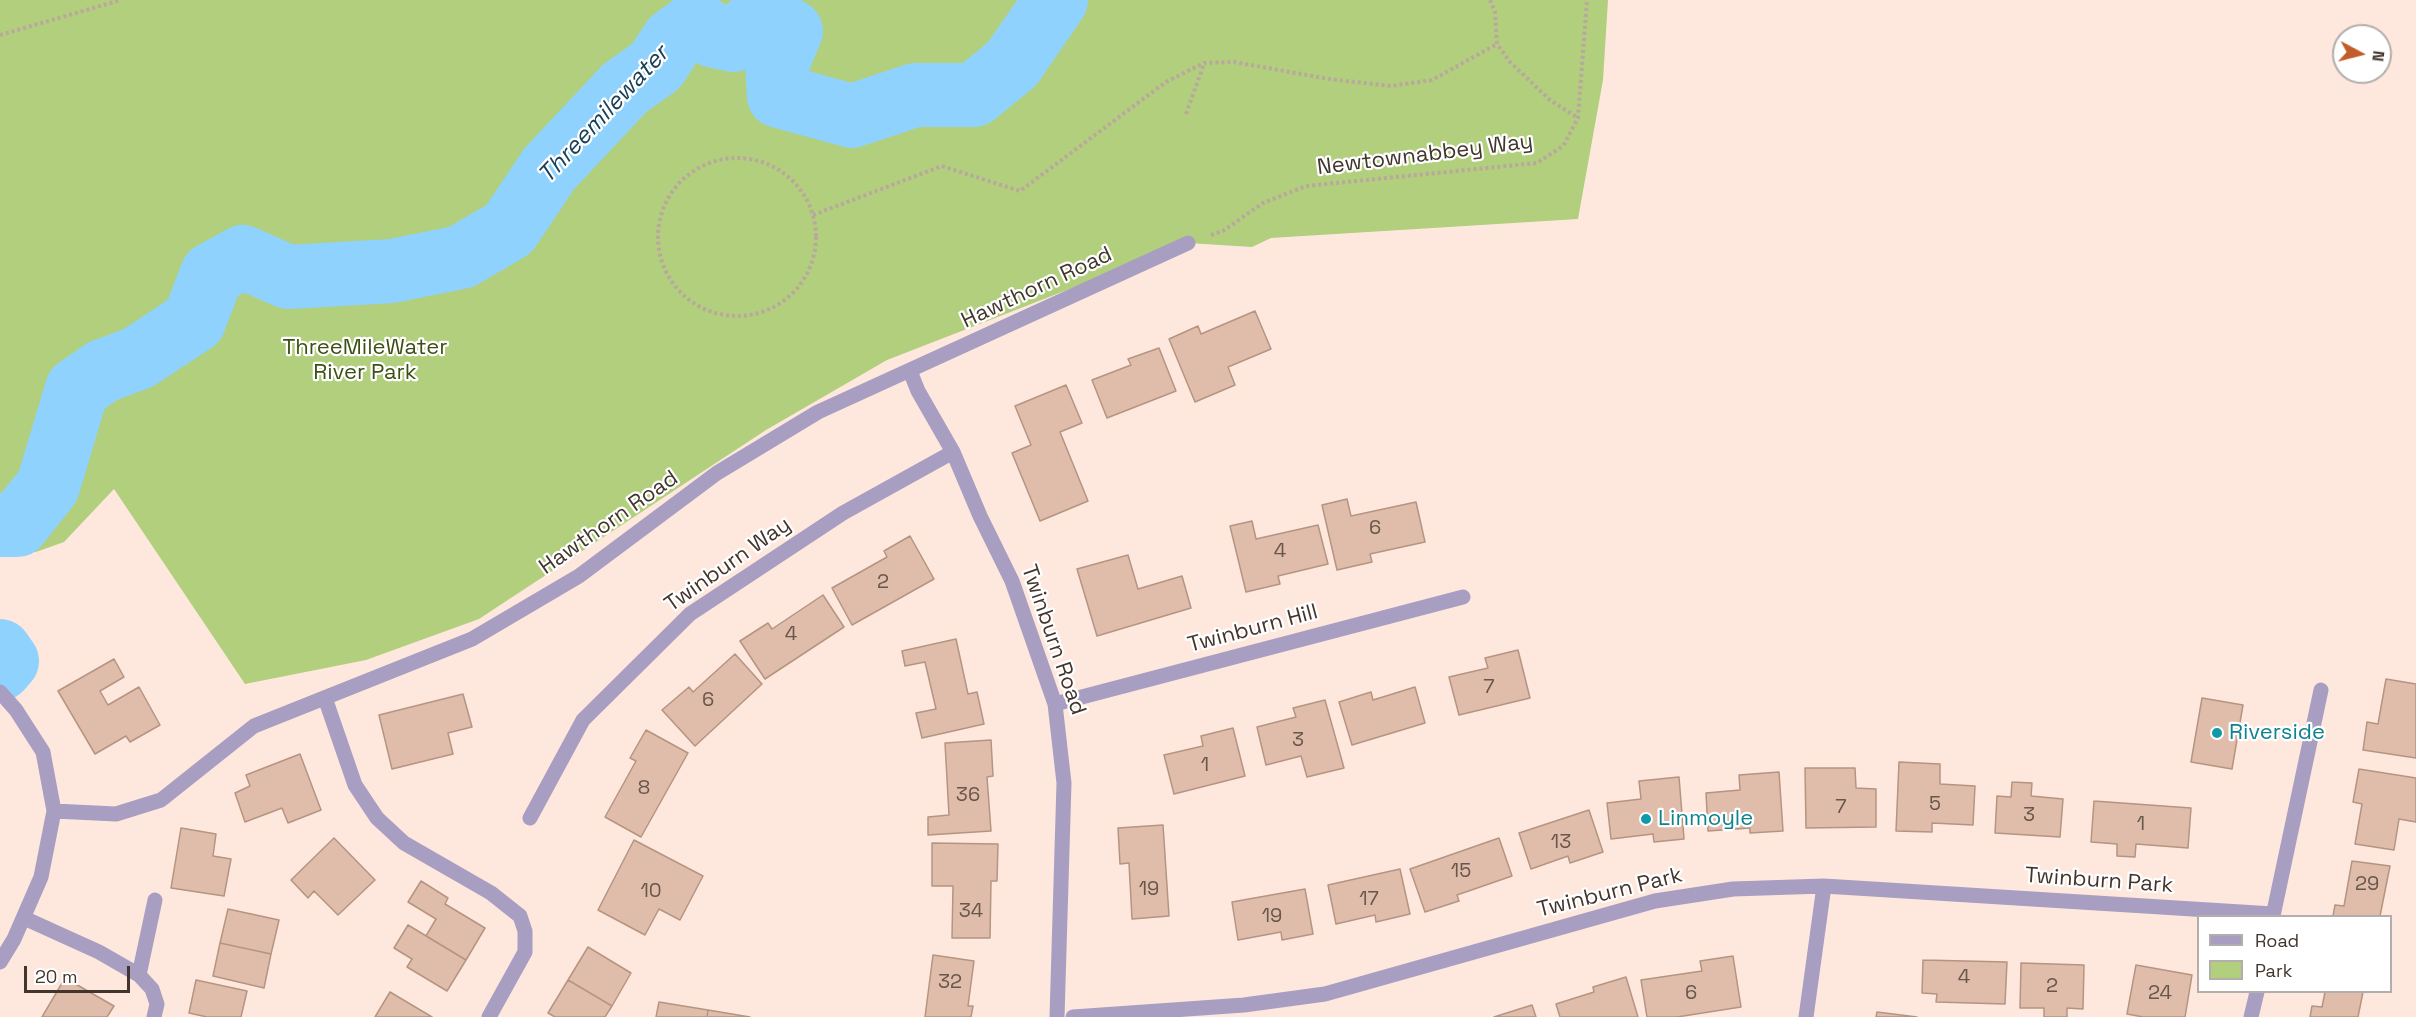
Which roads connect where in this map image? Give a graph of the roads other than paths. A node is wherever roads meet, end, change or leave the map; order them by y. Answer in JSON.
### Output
{"nodes":[{"id":1,"x":1188,"y":243,"type":"road end"},
{"id":2,"x":910,"y":371,"type":"junction"},
{"id":3,"x":953,"y":452,"type":"junction"},
{"id":4,"x":1463,"y":597,"type":"dead end"},
{"id":5,"x":2321,"y":690,"type":"dead end"},
{"id":6,"x":0,"y":692,"type":"edge"},
{"id":7,"x":326,"y":698,"type":"junction"},
{"id":8,"x":1055,"y":705,"type":"junction"},
{"id":9,"x":54,"y":811,"type":"junction"},
{"id":10,"x":530,"y":818,"type":"dead end"},
{"id":11,"x":1824,"y":886,"type":"junction"},
{"id":12,"x":155,"y":900,"type":"dead end"},
{"id":13,"x":2273,"y":915,"type":"edge"},
{"id":14,"x":24,"y":918,"type":"junction"},
{"id":15,"x":0,"y":962,"type":"edge"},
{"id":16,"x":139,"y":975,"type":"junction"},
{"id":17,"x":2257,"y":993,"type":"edge"},
{"id":18,"x":154,"y":1017,"type":"edge"},
{"id":19,"x":489,"y":1017,"type":"edge"},
{"id":20,"x":1057,"y":1017,"type":"edge"},
{"id":21,"x":1073,"y":1017,"type":"edge"},
{"id":22,"x":1806,"y":1017,"type":"edge"},
{"id":23,"x":2251,"y":1017,"type":"edge"}],
"edges":[{"from":1,"to":2,"type":"street","name":"Hawthorn Road"},
{"from":2,"to":3,"type":"street","name":"Twinburn Road"},
{"from":2,"to":7,"type":"street","name":"Hawthorn Road"},
{"from":3,"to":8,"type":"street","name":"Twinburn Road"},
{"from":3,"to":10,"type":"street","name":"Twinburn Way"},
{"from":4,"to":8,"type":"street","name":"Twinburn Hill"},
{"from":5,"to":13,"type":"street"},
{"from":6,"to":9,"type":"street"},
{"from":7,"to":9,"type":"street","name":"Hawthorn Road"},
{"from":7,"to":19,"type":"street"},
{"from":8,"to":20,"type":"street","name":"Twinburn Road"},
{"from":9,"to":14,"type":"street"},
{"from":11,"to":13,"type":"street","name":"Twinburn Park"},
{"from":11,"to":21,"type":"street","name":"Twinburn Park"},
{"from":11,"to":22,"type":"street"},
{"from":12,"to":16,"type":"street"},
{"from":14,"to":15,"type":"street"},
{"from":14,"to":16,"type":"street"},
{"from":16,"to":18,"type":"street"},
{"from":17,"to":23,"type":"street"}]}
